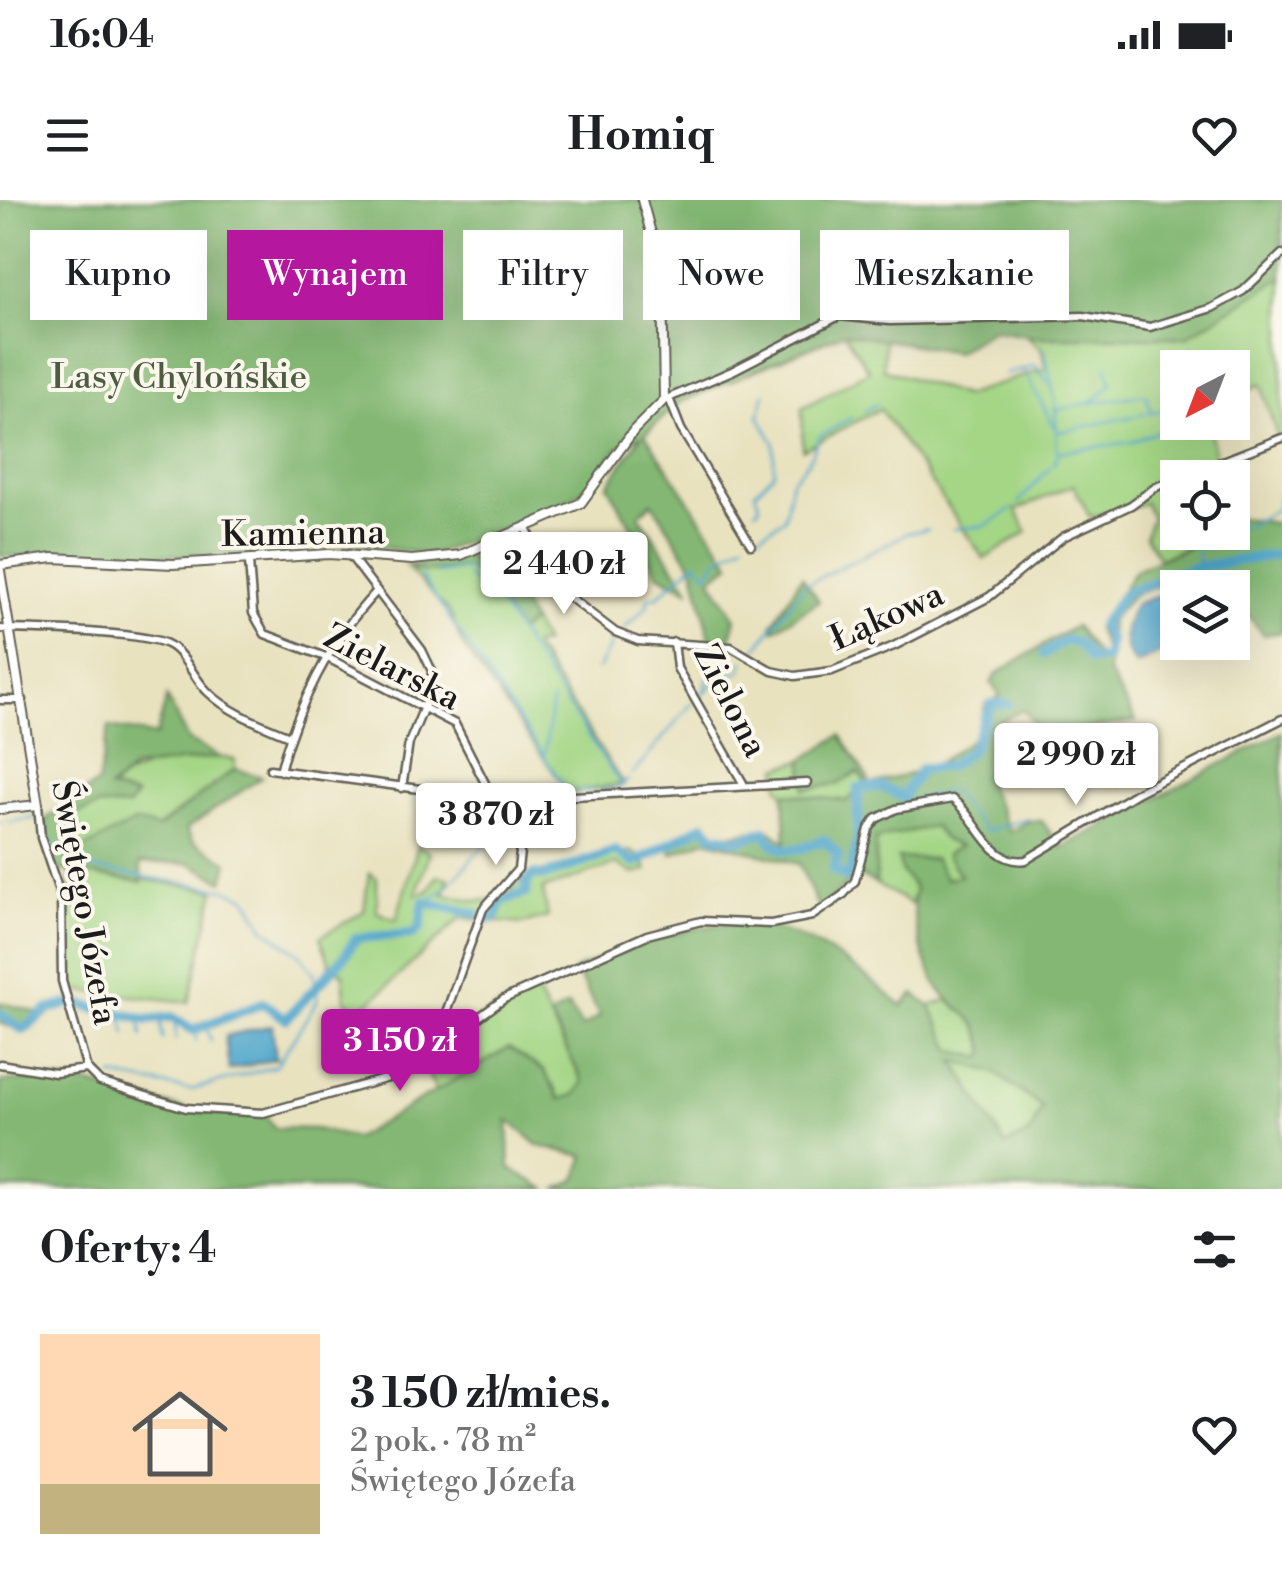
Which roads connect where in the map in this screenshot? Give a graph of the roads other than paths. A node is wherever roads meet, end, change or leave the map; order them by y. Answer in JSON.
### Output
{"nodes":[{"id":1,"x":642,"y":200,"type":"edge"},
{"id":2,"x":1282,"y":254,"type":"edge"},
{"id":3,"x":666,"y":399,"type":"junction"},
{"id":4,"x":1282,"y":438,"type":"edge"},
{"id":5,"x":527,"y":530,"type":"junction"},
{"id":6,"x":751,"y":545,"type":"dead end"},
{"id":7,"x":349,"y":553,"type":"junction"},
{"id":8,"x":249,"y":562,"type":"junction"},
{"id":9,"x":0,"y":568,"type":"edge"},
{"id":10,"x":376,"y":592,"type":"junction"},
{"id":11,"x":0,"y":629,"type":"edge"},
{"id":12,"x":12,"y":629,"type":"junction"},
{"id":13,"x":674,"y":642,"type":"junction"},
{"id":14,"x":328,"y":658,"type":"junction"},
{"id":15,"x":0,"y":700,"type":"edge"},
{"id":16,"x":22,"y":700,"type":"junction"},
{"id":17,"x":422,"y":708,"type":"junction"},
{"id":18,"x":1282,"y":719,"type":"edge"},
{"id":19,"x":289,"y":736,"type":"junction"},
{"id":20,"x":270,"y":769,"type":"dead end"},
{"id":21,"x":280,"y":771,"type":"junction"},
{"id":22,"x":807,"y":782,"type":"dead end"},
{"id":23,"x":744,"y":783,"type":"junction"},
{"id":24,"x":402,"y":788,"type":"junction"},
{"id":25,"x":495,"y":797,"type":"junction"},
{"id":26,"x":38,"y":805,"type":"junction"},
{"id":27,"x":0,"y":809,"type":"edge"},
{"id":28,"x":433,"y":1048,"type":"junction"},
{"id":29,"x":0,"y":1064,"type":"edge"},
{"id":30,"x":86,"y":1068,"type":"junction"}],
"edges":[{"from":1,"to":3,"type":"street"},
{"from":2,"to":3,"type":"street","name":"Kamienna"},
{"from":3,"to":5,"type":"street","name":"Kamienna"},
{"from":3,"to":6,"type":"street"},
{"from":4,"to":13,"type":"street","name":"Łąkowa"},
{"from":5,"to":7,"type":"street","name":"Kamienna"},
{"from":5,"to":13,"type":"street","name":"Łąkowa"},
{"from":7,"to":8,"type":"street","name":"Kamienna"},
{"from":7,"to":10,"type":"street"},
{"from":8,"to":9,"type":"street","name":"Kamienna"},
{"from":8,"to":14,"type":"street","name":"Zielarska"},
{"from":9,"to":12,"type":"street","name":"Świętego Józefa"},
{"from":10,"to":14,"type":"street"},
{"from":10,"to":17,"type":"street"},
{"from":11,"to":12,"type":"street"},
{"from":12,"to":16,"type":"street","name":"Świętego Józefa"},
{"from":12,"to":19,"type":"street"},
{"from":13,"to":23,"type":"street","name":"Zielona"},
{"from":14,"to":17,"type":"street","name":"Zielarska"},
{"from":14,"to":19,"type":"street"},
{"from":15,"to":16,"type":"street"},
{"from":16,"to":26,"type":"street","name":"Świętego Józefa"},
{"from":17,"to":24,"type":"street"},
{"from":17,"to":25,"type":"street","name":"Zielarska"},
{"from":18,"to":28,"type":"street","name":"Świętego Józefa"},
{"from":19,"to":21,"type":"street"},
{"from":20,"to":21,"type":"street"},
{"from":21,"to":24,"type":"street"},
{"from":22,"to":23,"type":"street"},
{"from":23,"to":25,"type":"street"},
{"from":24,"to":25,"type":"street"},
{"from":25,"to":28,"type":"street","name":"Zielarska"},
{"from":26,"to":27,"type":"street"},
{"from":26,"to":30,"type":"street","name":"Świętego Józefa"},
{"from":28,"to":30,"type":"street","name":"Świętego Józefa"},
{"from":29,"to":30,"type":"street"}]}
